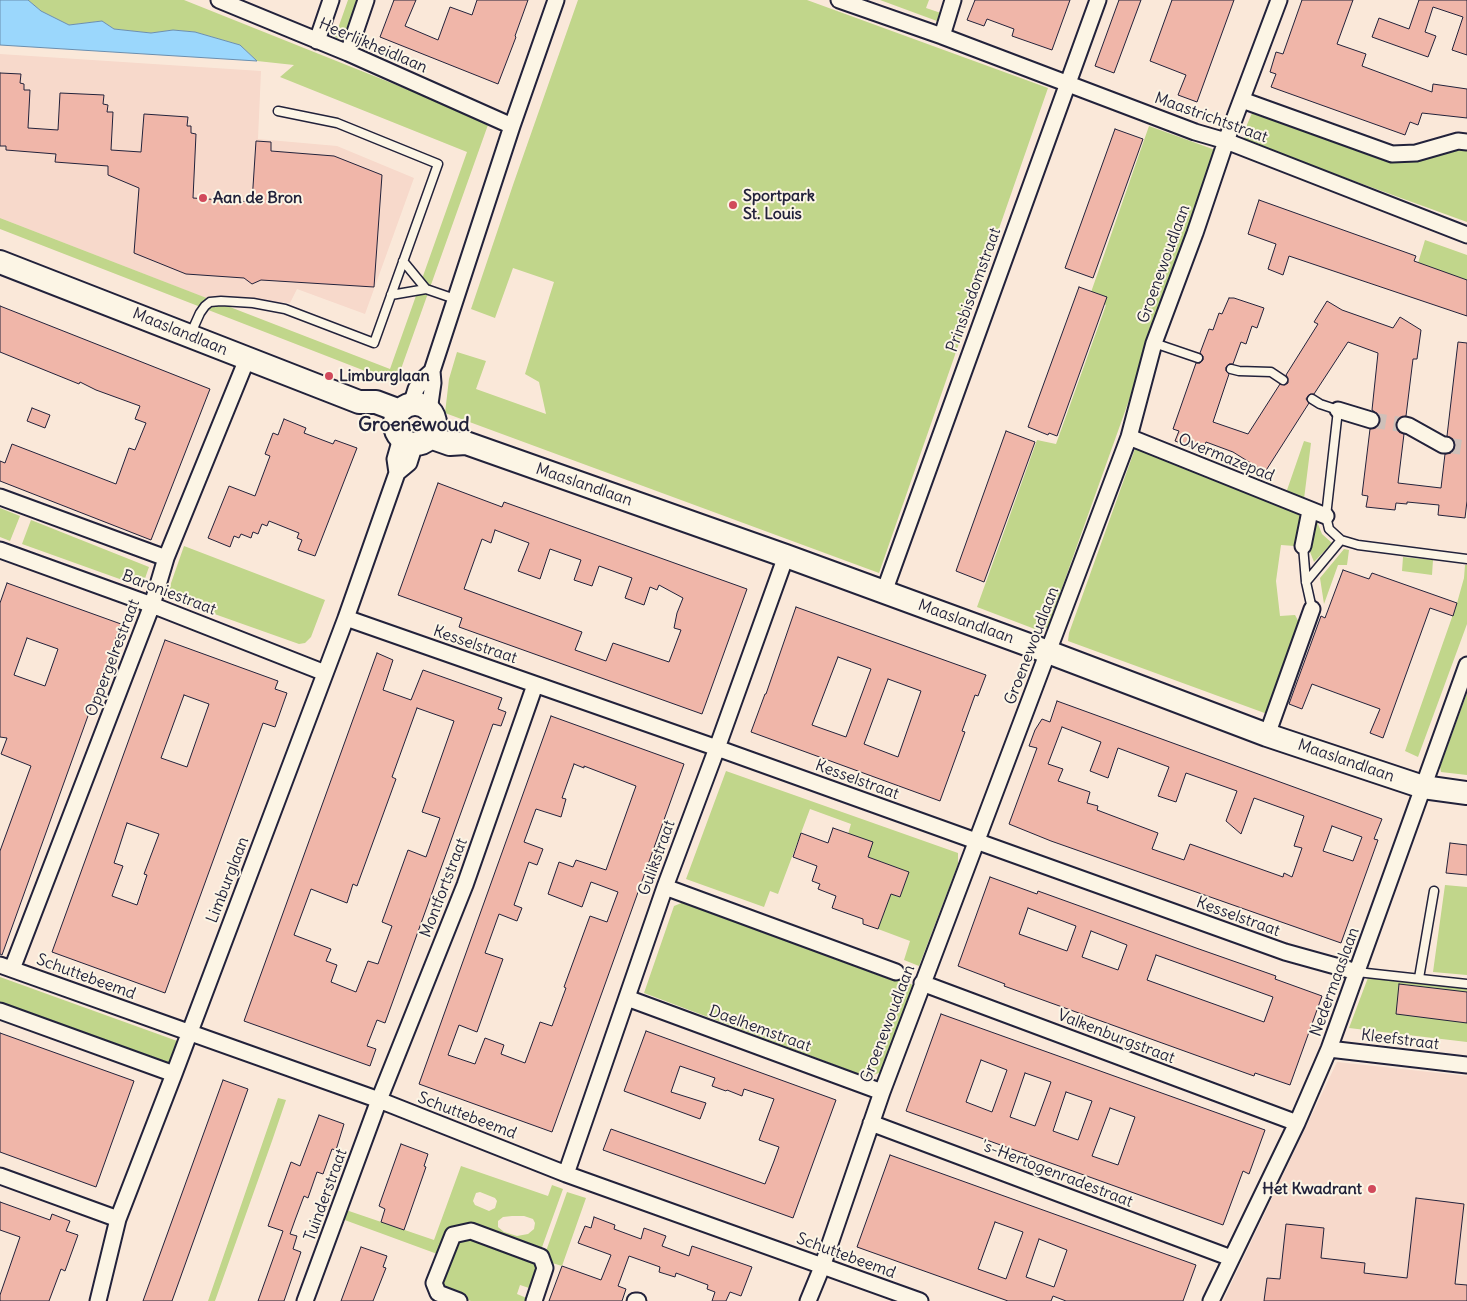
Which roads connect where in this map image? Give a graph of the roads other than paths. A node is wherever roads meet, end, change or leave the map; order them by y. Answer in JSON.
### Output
{"nodes":[{"id":1,"x":219,"y":0,"type":"edge"},
{"id":2,"x":331,"y":0,"type":"edge"},
{"id":3,"x":366,"y":0,"type":"edge"},
{"id":4,"x":556,"y":0,"type":"edge"},
{"id":5,"x":839,"y":0,"type":"edge"},
{"id":6,"x":953,"y":0,"type":"edge"},
{"id":7,"x":1098,"y":0,"type":"edge"},
{"id":8,"x":1279,"y":0,"type":"edge"},
{"id":9,"x":867,"y":5,"type":"edge"},
{"id":10,"x":942,"y":36,"type":"junction"},
{"id":11,"x":317,"y":41,"type":"junction"},
{"id":12,"x":348,"y":53,"type":"junction"},
{"id":13,"x":1067,"y":84,"type":"junction"},
{"id":14,"x":1242,"y":100,"type":"junction"},
{"id":15,"x":278,"y":111,"type":"dead end"},
{"id":16,"x":512,"y":126,"type":"junction"},
{"id":17,"x":1226,"y":141,"type":"junction"},
{"id":18,"x":1467,"y":142,"type":"edge"},
{"id":19,"x":1467,"y":235,"type":"edge"},
{"id":20,"x":403,"y":261,"type":"junction"},
{"id":21,"x":0,"y":262,"type":"edge"},
{"id":22,"x":426,"y":289,"type":"junction"},
{"id":23,"x":391,"y":295,"type":"junction"},
{"id":24,"x":455,"y":299,"type":"junction"},
{"id":25,"x":190,"y":336,"type":"junction"},
{"id":26,"x":1154,"y":343,"type":"junction"},
{"id":27,"x":1198,"y":358,"type":"dead end"},
{"id":28,"x":247,"y":359,"type":"junction"},
{"id":29,"x":1231,"y":369,"type":"dead end"},
{"id":30,"x":1283,"y":380,"type":"dead end"},
{"id":31,"x":1312,"y":398,"type":"dead end"},
{"id":32,"x":1338,"y":410,"type":"junction"},
{"id":33,"x":1371,"y":420,"type":"tunnel mouth"},
{"id":34,"x":414,"y":425,"type":"junction"},
{"id":35,"x":1405,"y":425,"type":"tunnel mouth"},
{"id":36,"x":1129,"y":437,"type":"junction"},
{"id":37,"x":1446,"y":445,"type":"tunnel mouth"},
{"id":38,"x":0,"y":497,"type":"edge"},
{"id":39,"x":1310,"y":510,"type":"junction"},
{"id":40,"x":1326,"y":516,"type":"junction"},
{"id":41,"x":1341,"y":540,"type":"junction"},
{"id":42,"x":1303,"y":546,"type":"joint"},
{"id":43,"x":0,"y":550,"type":"edge"},
{"id":44,"x":786,"y":556,"type":"junction"},
{"id":45,"x":166,"y":558,"type":"junction"},
{"id":46,"x":1467,"y":559,"type":"edge"},
{"id":47,"x":1306,"y":582,"type":"junction"},
{"id":48,"x":884,"y":592,"type":"junction"},
{"id":49,"x":152,"y":605,"type":"junction"},
{"id":50,"x":1312,"y":610,"type":"joint"},
{"id":51,"x":346,"y":618,"type":"junction"},
{"id":52,"x":1048,"y":652,"type":"junction"},
{"id":53,"x":1467,"y":665,"type":"edge"},
{"id":54,"x":325,"y":673,"type":"junction"},
{"id":55,"x":535,"y":685,"type":"junction"},
{"id":56,"x":1267,"y":735,"type":"junction"},
{"id":57,"x":716,"y":748,"type":"junction"},
{"id":58,"x":1423,"y":788,"type":"junction"},
{"id":59,"x":1467,"y":793,"type":"edge"},
{"id":60,"x":977,"y":842,"type":"junction"},
{"id":61,"x":664,"y":887,"type":"junction"},
{"id":62,"x":1434,"y":891,"type":"dead end"},
{"id":63,"x":6,"y":967,"type":"edge"},
{"id":64,"x":896,"y":972,"type":"dead end"},
{"id":65,"x":1357,"y":972,"type":"junction"},
{"id":66,"x":1419,"y":978,"type":"junction"},
{"id":67,"x":922,"y":983,"type":"junction"},
{"id":68,"x":1467,"y":984,"type":"edge"},
{"id":69,"x":626,"y":998,"type":"junction"},
{"id":70,"x":0,"y":1011,"type":"edge"},
{"id":71,"x":189,"y":1033,"type":"junction"},
{"id":72,"x":1329,"y":1049,"type":"junction"},
{"id":73,"x":1467,"y":1065,"type":"edge"},
{"id":74,"x":174,"y":1074,"type":"junction"},
{"id":75,"x":882,"y":1092,"type":"junction"},
{"id":76,"x":379,"y":1100,"type":"junction"},
{"id":77,"x":871,"y":1123,"type":"junction"},
{"id":78,"x":1297,"y":1124,"type":"junction"},
{"id":79,"x":566,"y":1174,"type":"junction"},
{"id":80,"x":0,"y":1176,"type":"edge"},
{"id":81,"x":118,"y":1220,"type":"junction"},
{"id":82,"x":1231,"y":1258,"type":"junction"},
{"id":83,"x":822,"y":1267,"type":"junction"},
{"id":84,"x":98,"y":1301,"type":"edge"},
{"id":85,"x":305,"y":1301,"type":"edge"},
{"id":86,"x":459,"y":1301,"type":"edge"},
{"id":87,"x":534,"y":1301,"type":"edge"},
{"id":88,"x":808,"y":1301,"type":"edge"},
{"id":89,"x":920,"y":1301,"type":"edge"},
{"id":90,"x":1211,"y":1301,"type":"edge"}],
"edges":[{"from":1,"to":11,"type":"street","name":"Heerlijkheidlaan"},
{"from":2,"to":11,"type":"street"},
{"from":3,"to":12,"type":"street"},
{"from":4,"to":16,"type":"street","name":"Limburglaan"},
{"from":5,"to":9,"type":"street","name":"Maastrichtstraat"},
{"from":6,"to":10,"type":"street"},
{"from":7,"to":13,"type":"street","name":"Prinsbisdomstraat"},
{"from":8,"to":14,"type":"street","name":"Groenewoudlaan"},
{"from":9,"to":10,"type":"street","name":"Maastrichtstraat"},
{"from":10,"to":13,"type":"street","name":"Maastrichtstraat"},
{"from":11,"to":12,"type":"street","name":"Heerlijkheidlaan"},
{"from":12,"to":16,"type":"street","name":"Heerlijkheidlaan"},
{"from":13,"to":17,"type":"street","name":"Maastrichtstraat"},
{"from":13,"to":48,"type":"street","name":"Prinsbisdomstraat"},
{"from":14,"to":17,"type":"street","name":"Groenewoudlaan"},
{"from":14,"to":18,"type":"street","name":"Maastrichtstraat"},
{"from":15,"to":20,"type":"lane"},
{"from":16,"to":24,"type":"street","name":"Limburglaan"},
{"from":17,"to":19,"type":"street","name":"Maastrichtstraat"},
{"from":17,"to":26,"type":"street","name":"Groenewoudlaan"},
{"from":20,"to":22,"type":"lane"},
{"from":20,"to":23,"type":"lane"},
{"from":21,"to":25,"type":"street","name":"Maaslandlaan"},
{"from":22,"to":23,"type":"lane"},
{"from":22,"to":24,"type":"lane"},
{"from":23,"to":25,"type":"lane"},
{"from":24,"to":34,"type":"street","name":"Limburglaan"},
{"from":25,"to":28,"type":"street","name":"Maaslandlaan"},
{"from":26,"to":27,"type":"lane"},
{"from":26,"to":36,"type":"street","name":"Groenewoudlaan"},
{"from":28,"to":34,"type":"street","name":"Maaslandlaan"},
{"from":28,"to":45,"type":"street","name":"Oppergelrestraat"},
{"from":29,"to":30,"type":"lane"},
{"from":31,"to":32,"type":"lane"},
{"from":32,"to":33,"type":"street"},
{"from":32,"to":40,"type":"lane"},
{"from":34,"to":44,"type":"street","name":"Maaslandlaan"},
{"from":34,"to":51,"type":"street","name":"Limburglaan"},
{"from":35,"to":37,"type":"street"},
{"from":36,"to":39,"type":"street","name":"Overmazepad"},
{"from":36,"to":52,"type":"street","name":"Groenewoudlaan"},
{"from":38,"to":45,"type":"street","name":"Baroniestraat"},
{"from":39,"to":40,"type":"street","name":"Overmazepad"},
{"from":39,"to":42,"type":"street"},
{"from":40,"to":41,"type":"lane"},
{"from":41,"to":46,"type":"lane"},
{"from":41,"to":47,"type":"lane"},
{"from":42,"to":47,"type":"lane"},
{"from":43,"to":49,"type":"street","name":"Baroniestraat"},
{"from":44,"to":48,"type":"street","name":"Maaslandlaan"},
{"from":44,"to":57,"type":"street","name":"Gulikstraat"},
{"from":45,"to":49,"type":"street","name":"Oppergelrestraat"},
{"from":47,"to":50,"type":"lane"},
{"from":48,"to":52,"type":"street","name":"Maaslandlaan"},
{"from":49,"to":54,"type":"street","name":"Baroniestraat"},
{"from":49,"to":63,"type":"street","name":"Oppergelrestraat"},
{"from":50,"to":56,"type":"street"},
{"from":51,"to":54,"type":"street","name":"Limburglaan"},
{"from":51,"to":55,"type":"street","name":"Kesselstraat"},
{"from":52,"to":56,"type":"street","name":"Maaslandlaan"},
{"from":52,"to":60,"type":"street","name":"Groenewoudlaan"},
{"from":53,"to":58,"type":"street","name":"Nedermaaslaan"},
{"from":54,"to":71,"type":"street","name":"Limburglaan"},
{"from":55,"to":57,"type":"street","name":"Kesselstraat"},
{"from":55,"to":76,"type":"street","name":"Montfortstraat"},
{"from":56,"to":58,"type":"street","name":"Maaslandlaan"},
{"from":57,"to":60,"type":"street","name":"Kesselstraat"},
{"from":57,"to":61,"type":"street","name":"Gulikstraat"},
{"from":58,"to":59,"type":"street","name":"Maaslandlaan"},
{"from":58,"to":65,"type":"street","name":"Nedermaaslaan"},
{"from":60,"to":65,"type":"street","name":"Kesselstraat"},
{"from":60,"to":67,"type":"street","name":"Groenewoudlaan"},
{"from":61,"to":64,"type":"street"},
{"from":61,"to":69,"type":"street","name":"Gulikstraat"},
{"from":62,"to":66,"type":"lane"},
{"from":63,"to":71,"type":"street","name":"Schuttebeemd"},
{"from":65,"to":66,"type":"lane"},
{"from":65,"to":72,"type":"street","name":"Nedermaaslaan"},
{"from":66,"to":68,"type":"lane"},
{"from":67,"to":75,"type":"street","name":"Groenewoudlaan"},
{"from":67,"to":78,"type":"street","name":"Valkenburgstraat"},
{"from":69,"to":75,"type":"street","name":"Daelhemstraat"},
{"from":69,"to":79,"type":"street","name":"Gulikstraat"},
{"from":70,"to":74,"type":"street"},
{"from":71,"to":74,"type":"street","name":"Limburglaan"},
{"from":71,"to":76,"type":"street","name":"Schuttebeemd"},
{"from":72,"to":73,"type":"street","name":"Kleefstraat"},
{"from":72,"to":78,"type":"street","name":"Nedermaaslaan"},
{"from":74,"to":81,"type":"street","name":"Limburglaan"},
{"from":75,"to":77,"type":"street","name":"Groenewoudlaan"},
{"from":76,"to":79,"type":"street","name":"Schuttebeemd"},
{"from":76,"to":85,"type":"street","name":"Tuinderstraat"},
{"from":77,"to":82,"type":"street","name":"'s-Hertogenradestraat"},
{"from":77,"to":83,"type":"street","name":"Groenewoudlaan"},
{"from":78,"to":82,"type":"street","name":"Nedermaaslaan"},
{"from":79,"to":83,"type":"street","name":"Schuttebeemd"},
{"from":80,"to":81,"type":"street"},
{"from":81,"to":84,"type":"street","name":"Limburglaan"},
{"from":82,"to":90,"type":"street","name":"Nedermaaslaan"},
{"from":83,"to":88,"type":"street","name":"Groenewoudlaan"},
{"from":83,"to":89,"type":"street","name":"Schuttebeemd"},
{"from":86,"to":87,"type":"street"}]}
